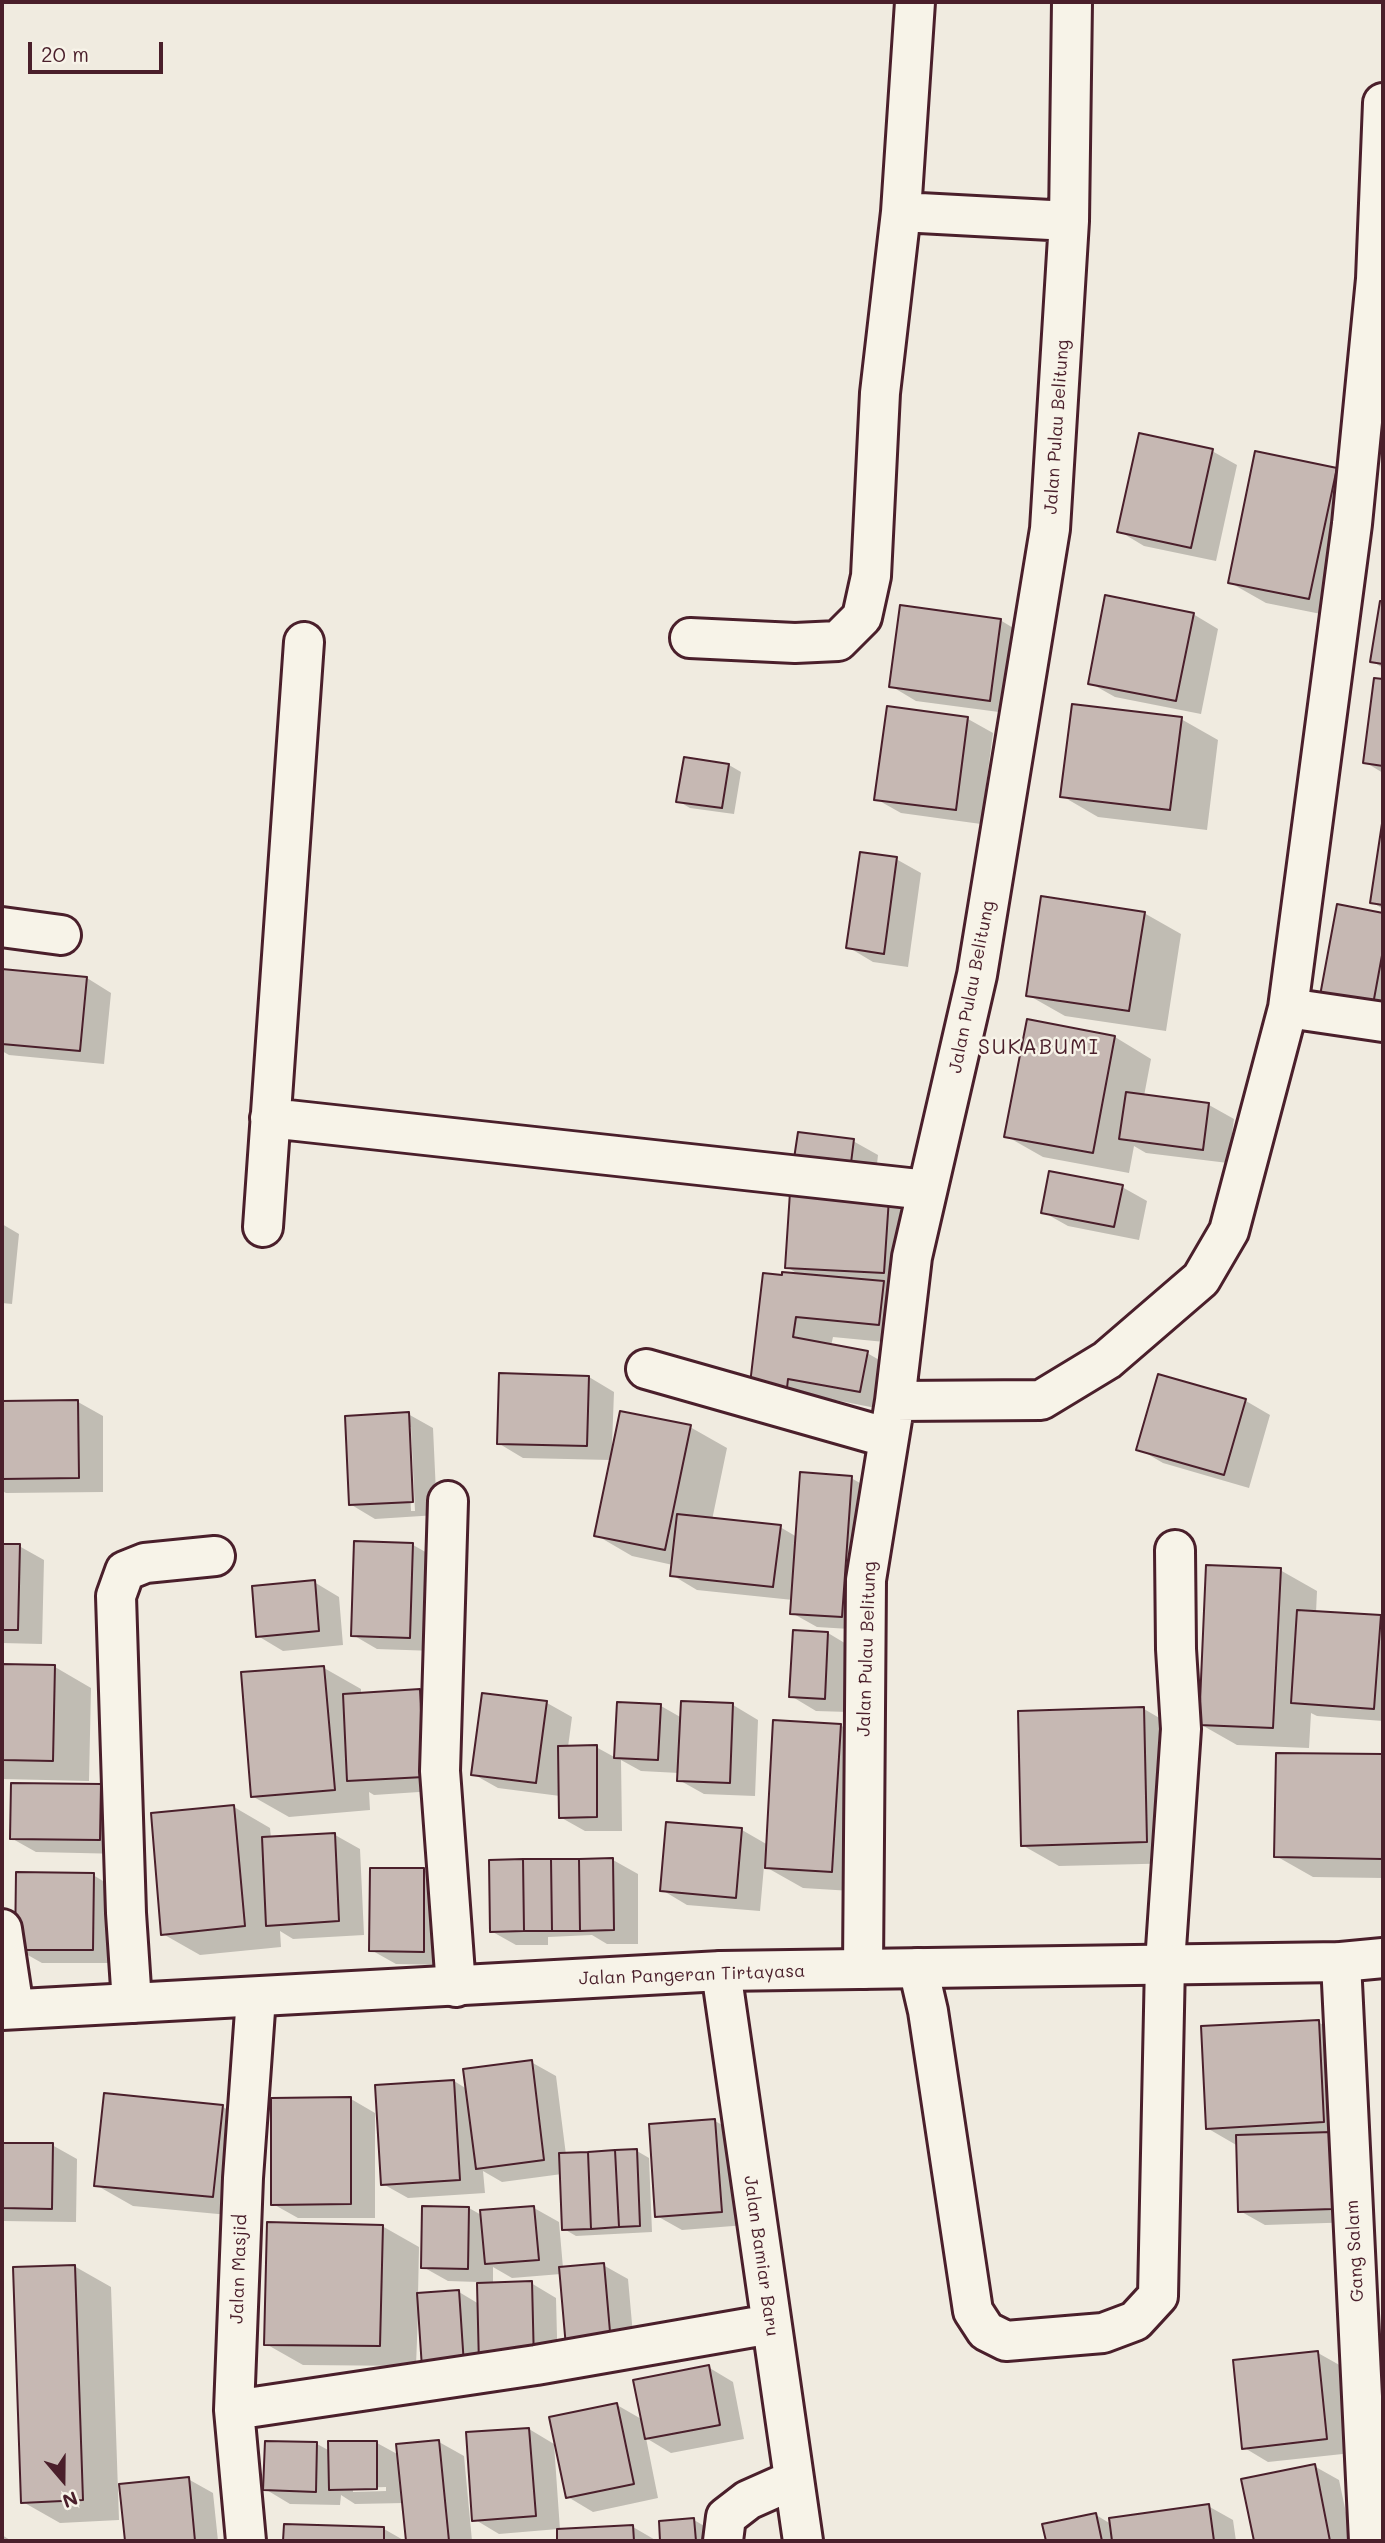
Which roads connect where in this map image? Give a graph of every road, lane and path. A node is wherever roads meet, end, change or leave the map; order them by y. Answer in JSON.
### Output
{"nodes":[{"id":1,"x":915,"y":2,"type":"edge"},
{"id":2,"x":1072,"y":2,"type":"edge"},
{"id":3,"x":1383,"y":103,"type":"edge"},
{"id":4,"x":901,"y":212,"type":"junction"},
{"id":5,"x":1069,"y":221,"type":"junction"},
{"id":6,"x":1381,"y":232,"type":"edge"},
{"id":7,"x":1367,"y":526,"type":"edge"},
{"id":8,"x":690,"y":638,"type":"dead end"},
{"id":9,"x":304,"y":642,"type":"dead end"},
{"id":10,"x":2,"y":927,"type":"edge"},
{"id":11,"x":61,"y":936,"type":"dead end"},
{"id":12,"x":1288,"y":1008,"type":"junction"},
{"id":13,"x":1383,"y":1021,"type":"edge"},
{"id":14,"x":271,"y":1118,"type":"junction"},
{"id":15,"x":928,"y":1190,"type":"junction"},
{"id":16,"x":263,"y":1227,"type":"dead end"},
{"id":17,"x":646,"y":1369,"type":"dead end"},
{"id":18,"x":895,"y":1401,"type":"junction"},
{"id":19,"x":889,"y":1438,"type":"junction"},
{"id":20,"x":448,"y":1501,"type":"dead end"},
{"id":21,"x":1175,"y":1550,"type":"dead end"},
{"id":22,"x":215,"y":1556,"type":"dead end"},
{"id":23,"x":2,"y":1929,"type":"edge"},
{"id":24,"x":1383,"y":1958,"type":"edge"},
{"id":25,"x":1341,"y":1962,"type":"junction"},
{"id":26,"x":1165,"y":1963,"type":"junction"},
{"id":27,"x":918,"y":1968,"type":"junction"},
{"id":28,"x":863,"y":1969,"type":"junction"},
{"id":29,"x":721,"y":1971,"type":"junction"},
{"id":30,"x":456,"y":1987,"type":"junction"},
{"id":31,"x":256,"y":1997,"type":"junction"},
{"id":32,"x":132,"y":2003,"type":"junction"},
{"id":33,"x":8,"y":2010,"type":"edge"},
{"id":34,"x":771,"y":2324,"type":"junction"},
{"id":35,"x":234,"y":2410,"type":"junction"},
{"id":36,"x":793,"y":2480,"type":"junction"},
{"id":37,"x":246,"y":2541,"type":"edge"},
{"id":38,"x":723,"y":2541,"type":"edge"},
{"id":39,"x":803,"y":2541,"type":"edge"},
{"id":40,"x":1369,"y":2541,"type":"edge"}],
"edges":[{"from":1,"to":4,"type":"street"},
{"from":2,"to":5,"type":"street","name":"Jalan Pulau Belitung"},
{"from":3,"to":6,"type":"street"},
{"from":4,"to":5,"type":"street"},
{"from":4,"to":8,"type":"street"},
{"from":5,"to":15,"type":"street","name":"Jalan Pulau Belitung"},
{"from":6,"to":7,"type":"street"},
{"from":7,"to":12,"type":"street"},
{"from":9,"to":14,"type":"street"},
{"from":10,"to":11,"type":"street"},
{"from":12,"to":13,"type":"street"},
{"from":12,"to":18,"type":"street"},
{"from":14,"to":15,"type":"street"},
{"from":14,"to":16,"type":"street"},
{"from":15,"to":18,"type":"street","name":"Jalan Pulau Belitung"},
{"from":17,"to":19,"type":"street"},
{"from":18,"to":19,"type":"street","name":"Jalan Pulau Belitung"},
{"from":19,"to":28,"type":"street","name":"Jalan Pulau Belitung"},
{"from":20,"to":30,"type":"street"},
{"from":21,"to":26,"type":"street"},
{"from":22,"to":32,"type":"street"},
{"from":23,"to":33,"type":"street"},
{"from":24,"to":25,"type":"street","name":"Jalan Pangeran Tirtayasa"},
{"from":25,"to":26,"type":"street","name":"Jalan Pangeran Tirtayasa"},
{"from":25,"to":40,"type":"street","name":"Gang Salam"},
{"from":26,"to":27,"type":"street","name":"Jalan Pangeran Tirtayasa"},
{"from":26,"to":27,"type":"street"},
{"from":27,"to":28,"type":"street","name":"Jalan Pangeran Tirtayasa"},
{"from":28,"to":29,"type":"street","name":"Jalan Pangeran Tirtayasa"},
{"from":29,"to":30,"type":"street","name":"Jalan Pangeran Tirtayasa"},
{"from":29,"to":34,"type":"street","name":"Jalan Bamiar Baru"},
{"from":30,"to":31,"type":"street","name":"Jalan Pangeran Tirtayasa"},
{"from":31,"to":32,"type":"street","name":"Jalan Pangeran Tirtayasa"},
{"from":31,"to":35,"type":"street","name":"Jalan Masjid"},
{"from":32,"to":33,"type":"street","name":"Jalan Pangeran Tirtayasa"},
{"from":34,"to":35,"type":"street"},
{"from":34,"to":36,"type":"street","name":"Jalan Bamiar Baru"},
{"from":35,"to":37,"type":"street","name":"Jalan Masjid"},
{"from":36,"to":38,"type":"street"},
{"from":36,"to":39,"type":"street","name":"Jalan Bamiar Baru"}]}
